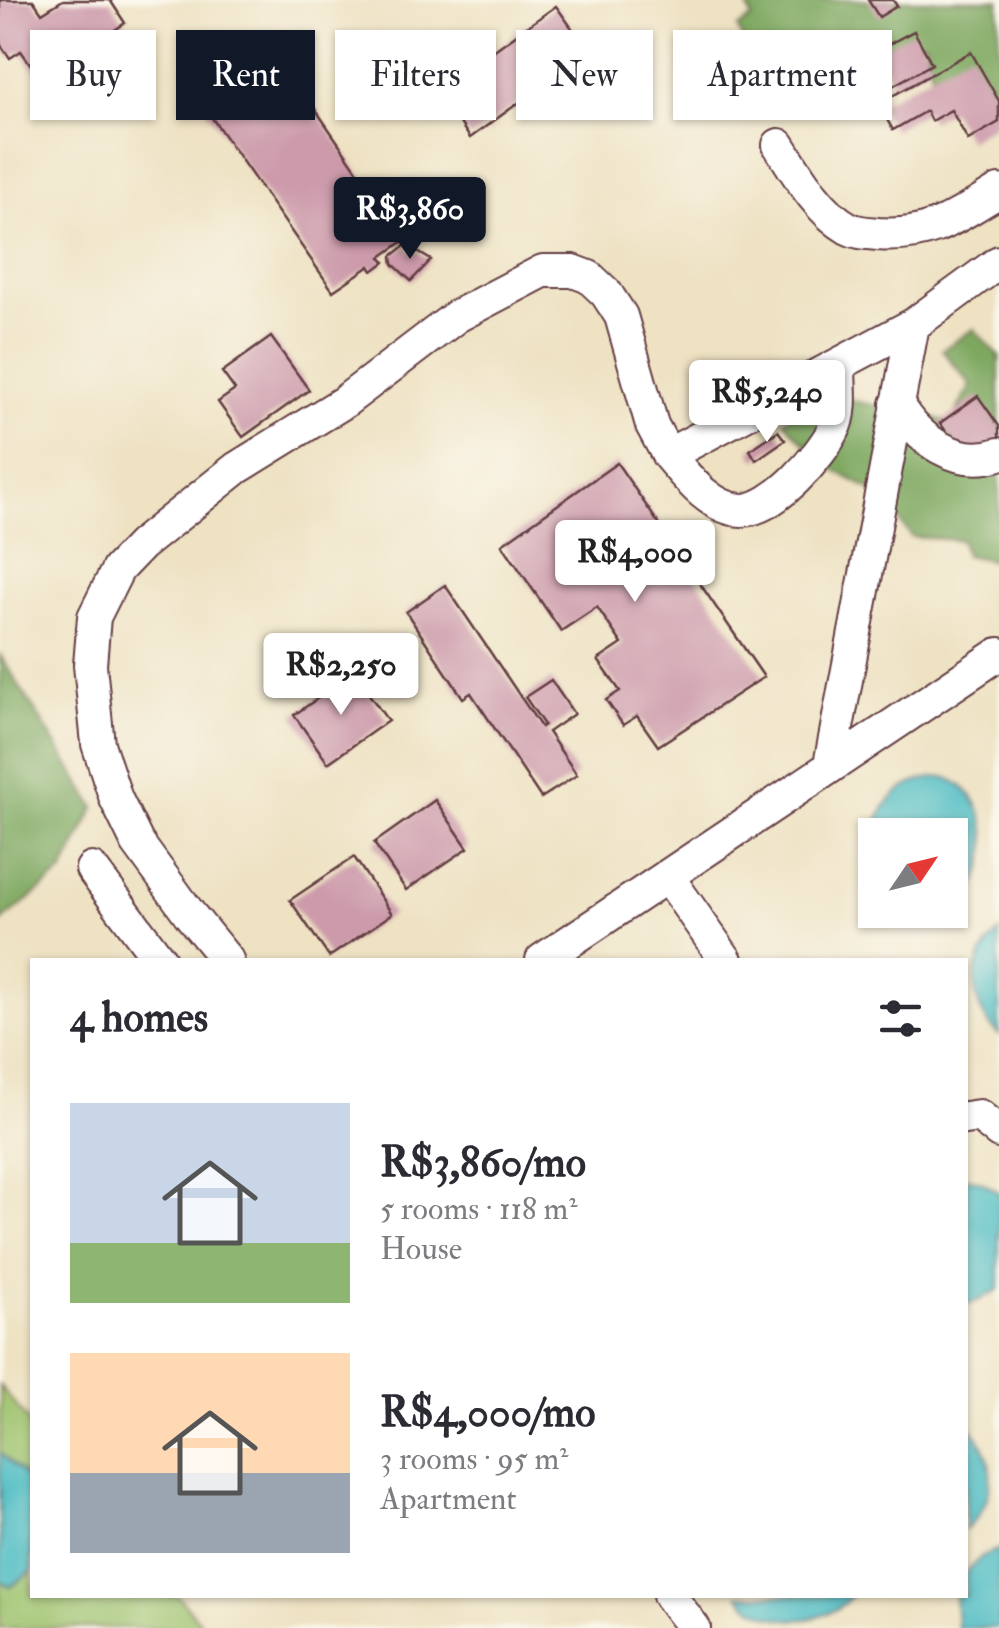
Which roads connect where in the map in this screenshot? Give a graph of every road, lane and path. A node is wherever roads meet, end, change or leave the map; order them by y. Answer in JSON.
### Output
{"nodes":[{"id":1,"x":779,"y":145,"type":"dead end"},
{"id":2,"x":999,"y":191,"type":"edge"},
{"id":3,"x":999,"y":262,"type":"edge"},
{"id":4,"x":912,"y":326,"type":"junction"},
{"id":5,"x":839,"y":367,"type":"junction"},
{"id":6,"x":897,"y":404,"type":"junction"},
{"id":7,"x":999,"y":454,"type":"edge"},
{"id":8,"x":668,"y":455,"type":"junction"},
{"id":9,"x":999,"y":654,"type":"edge"},
{"id":10,"x":830,"y":766,"type":"junction"},
{"id":11,"x":92,"y":869,"type":"dead end"},
{"id":12,"x":666,"y":876,"type":"junction"},
{"id":13,"x":159,"y":958,"type":"edge"},
{"id":14,"x":226,"y":958,"type":"edge"},
{"id":15,"x":545,"y":958,"type":"edge"},
{"id":16,"x":725,"y":958,"type":"edge"},
{"id":17,"x":968,"y":1118,"type":"edge"},
{"id":18,"x":999,"y":1132,"type":"edge"},
{"id":19,"x":671,"y":1598,"type":"edge"},
{"id":20,"x":694,"y":1628,"type":"edge"}],
"edges":[{"from":1,"to":2,"type":"lane"},
{"from":3,"to":4,"type":"lane"},
{"from":4,"to":5,"type":"lane"},
{"from":4,"to":6,"type":"lane"},
{"from":5,"to":8,"type":"lane"},
{"from":5,"to":8,"type":"lane"},
{"from":6,"to":7,"type":"lane"},
{"from":6,"to":10,"type":"lane"},
{"from":8,"to":14,"type":"lane"},
{"from":9,"to":10,"type":"lane"},
{"from":10,"to":12,"type":"lane"},
{"from":11,"to":13,"type":"lane"},
{"from":12,"to":15,"type":"lane"},
{"from":12,"to":16,"type":"lane"},
{"from":17,"to":18,"type":"lane"},
{"from":19,"to":20,"type":"lane"}]}
